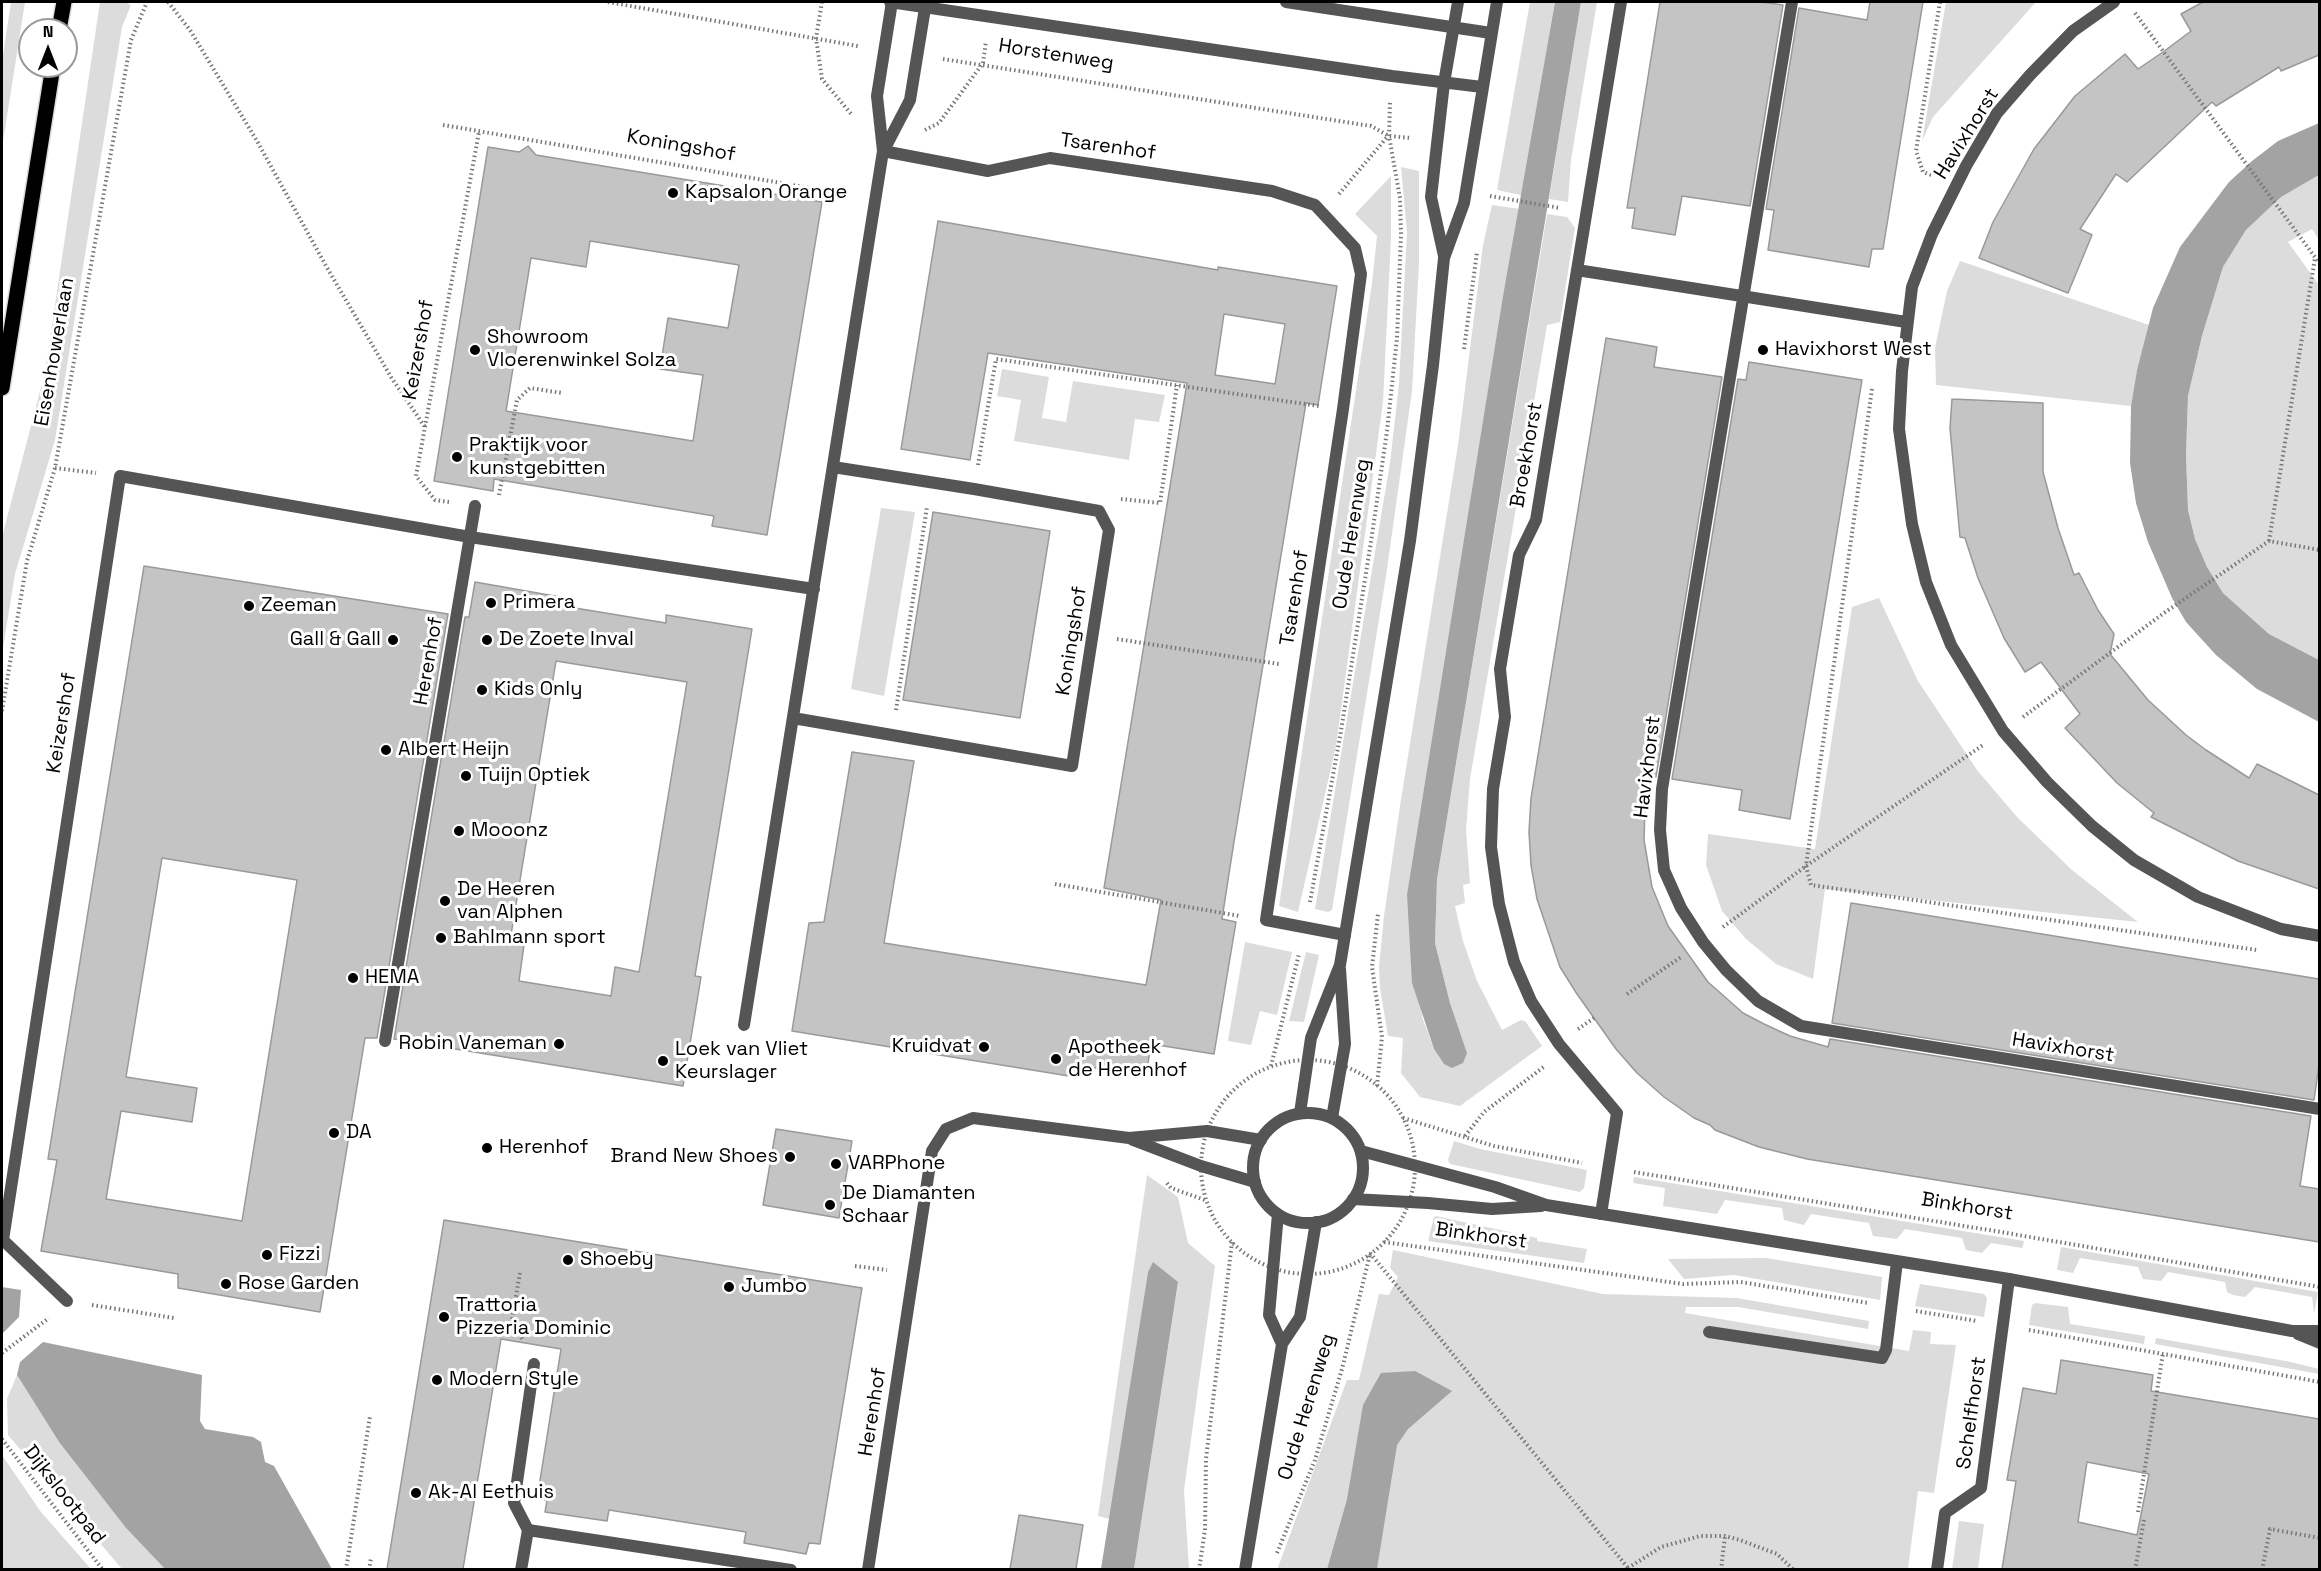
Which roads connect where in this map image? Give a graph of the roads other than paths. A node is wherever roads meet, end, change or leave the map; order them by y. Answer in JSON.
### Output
{"nodes":[{"id":1,"x":64,"y":2,"type":"edge"},
{"id":2,"x":891,"y":2,"type":"edge"},
{"id":3,"x":1286,"y":2,"type":"edge"},
{"id":4,"x":1458,"y":2,"type":"edge"},
{"id":5,"x":1497,"y":2,"type":"edge"},
{"id":6,"x":1621,"y":2,"type":"edge"},
{"id":7,"x":1792,"y":2,"type":"edge"},
{"id":8,"x":2114,"y":2,"type":"edge"},
{"id":9,"x":925,"y":4,"type":"edge"},
{"id":10,"x":61,"y":18,"type":"edge"},
{"id":11,"x":1454,"y":27,"type":"junction"},
{"id":12,"x":1491,"y":33,"type":"junction"},
{"id":13,"x":51,"y":78,"type":"edge"},
{"id":14,"x":1444,"y":83,"type":"junction"},
{"id":15,"x":1482,"y":87,"type":"junction"},
{"id":16,"x":883,"y":151,"type":"junction"},
{"id":17,"x":1444,"y":258,"type":"junction"},
{"id":18,"x":1577,"y":270,"type":"junction"},
{"id":19,"x":1742,"y":297,"type":"junction"},
{"id":20,"x":1906,"y":322,"type":"junction"},
{"id":21,"x":2,"y":388,"type":"edge"},
{"id":22,"x":833,"y":466,"type":"junction"},
{"id":23,"x":475,"y":506,"type":"road end"},
{"id":24,"x":470,"y":537,"type":"junction"},
{"id":25,"x":814,"y":589,"type":"junction"},
{"id":26,"x":793,"y":718,"type":"junction"},
{"id":27,"x":1345,"y":934,"type":"junction"},
{"id":28,"x":2319,"y":936,"type":"edge"},
{"id":29,"x":1340,"y":965,"type":"junction"},
{"id":30,"x":744,"y":1025,"type":"dead end"},
{"id":31,"x":385,"y":1041,"type":"dead end"},
{"id":32,"x":2319,"y":1109,"type":"edge"},
{"id":33,"x":1300,"y":1113,"type":"junction"},
{"id":34,"x":1332,"y":1118,"type":"junction"},
{"id":35,"x":1129,"y":1138,"type":"junction"},
{"id":36,"x":1261,"y":1140,"type":"junction"},
{"id":37,"x":1361,"y":1151,"type":"junction"},
{"id":38,"x":1255,"y":1182,"type":"junction"},
{"id":39,"x":1353,"y":1199,"type":"junction"},
{"id":40,"x":1546,"y":1205,"type":"junction"},
{"id":41,"x":1278,"y":1214,"type":"junction"},
{"id":42,"x":1601,"y":1214,"type":"junction"},
{"id":43,"x":1316,"y":1222,"type":"junction"},
{"id":44,"x":1897,"y":1262,"type":"junction"},
{"id":45,"x":2009,"y":1279,"type":"junction"},
{"id":46,"x":67,"y":1301,"type":"road end"},
{"id":47,"x":2292,"y":1331,"type":"junction"},
{"id":48,"x":2319,"y":1331,"type":"edge"},
{"id":49,"x":1709,"y":1332,"type":"dead end"},
{"id":50,"x":2319,"y":1343,"type":"edge"},
{"id":51,"x":1282,"y":1344,"type":"junction"},
{"id":52,"x":534,"y":1364,"type":"road end"},
{"id":53,"x":528,"y":1530,"type":"junction"},
{"id":54,"x":521,"y":1569,"type":"edge"},
{"id":55,"x":791,"y":1569,"type":"edge"},
{"id":56,"x":868,"y":1569,"type":"edge"},
{"id":57,"x":1245,"y":1569,"type":"edge"},
{"id":58,"x":1937,"y":1569,"type":"edge"}],
"edges":[{"from":1,"to":10,"type":"main road"},
{"from":2,"to":9,"type":"street","name":"Horstenweg"},
{"from":2,"to":16,"type":"street"},
{"from":3,"to":11,"type":"street"},
{"from":4,"to":11,"type":"street"},
{"from":5,"to":12,"type":"street"},
{"from":6,"to":18,"type":"street","name":"Broekhorst"},
{"from":7,"to":19,"type":"street","name":"Havixhorst"},
{"from":8,"to":20,"type":"street","name":"Havixhorst"},
{"from":9,"to":14,"type":"street","name":"Horstenweg"},
{"from":9,"to":16,"type":"street"},
{"from":11,"to":12,"type":"street"},
{"from":11,"to":14,"type":"street"},
{"from":12,"to":15,"type":"street"},
{"from":13,"to":21,"type":"main road"},
{"from":14,"to":15,"type":"street","name":"Horstenweg"},
{"from":14,"to":17,"type":"street"},
{"from":15,"to":17,"type":"street"},
{"from":16,"to":22,"type":"street"},
{"from":16,"to":27,"type":"street","name":"Tsarenhof"},
{"from":17,"to":27,"type":"street"},
{"from":18,"to":19,"type":"street"},
{"from":18,"to":42,"type":"street","name":"Broekhorst"},
{"from":19,"to":20,"type":"street"},
{"from":19,"to":32,"type":"street","name":"Havixhorst"},
{"from":20,"to":28,"type":"street","name":"Havixhorst"},
{"from":22,"to":25,"type":"street"},
{"from":22,"to":26,"type":"street","name":"Koningshof"},
{"from":23,"to":24,"type":"street"},
{"from":24,"to":25,"type":"street"},
{"from":24,"to":31,"type":"street","name":"Herenhof"},
{"from":24,"to":46,"type":"street","name":"Keizershof"},
{"from":25,"to":26,"type":"street"},
{"from":26,"to":30,"type":"street"},
{"from":27,"to":29,"type":"street"},
{"from":29,"to":33,"type":"street"},
{"from":29,"to":34,"type":"street"},
{"from":33,"to":34,"type":"street"},
{"from":33,"to":36,"type":"street"},
{"from":34,"to":37,"type":"street"},
{"from":35,"to":36,"type":"street","name":"Herenhof"},
{"from":35,"to":38,"type":"street","name":"Herenhof"},
{"from":35,"to":56,"type":"street","name":"Herenhof"},
{"from":36,"to":38,"type":"street"},
{"from":37,"to":39,"type":"street"},
{"from":37,"to":40,"type":"street","name":"Binkhorst"},
{"from":38,"to":41,"type":"street"},
{"from":39,"to":40,"type":"street","name":"Binkhorst"},
{"from":39,"to":43,"type":"street"},
{"from":40,"to":42,"type":"street","name":"Binkhorst"},
{"from":41,"to":43,"type":"street"},
{"from":41,"to":51,"type":"street"},
{"from":42,"to":44,"type":"street","name":"Binkhorst"},
{"from":43,"to":51,"type":"street","name":"Oude Herenweg"},
{"from":44,"to":45,"type":"street","name":"Binkhorst"},
{"from":44,"to":49,"type":"street"},
{"from":45,"to":47,"type":"street","name":"Binkhorst"},
{"from":45,"to":58,"type":"street","name":"Schelfhorst"},
{"from":47,"to":48,"type":"street","name":"Binkhorst"},
{"from":47,"to":50,"type":"street","name":"Binkhorst"},
{"from":51,"to":57,"type":"street","name":"Oude Herenweg"},
{"from":52,"to":53,"type":"street"},
{"from":53,"to":54,"type":"street"},
{"from":53,"to":55,"type":"street"}]}
